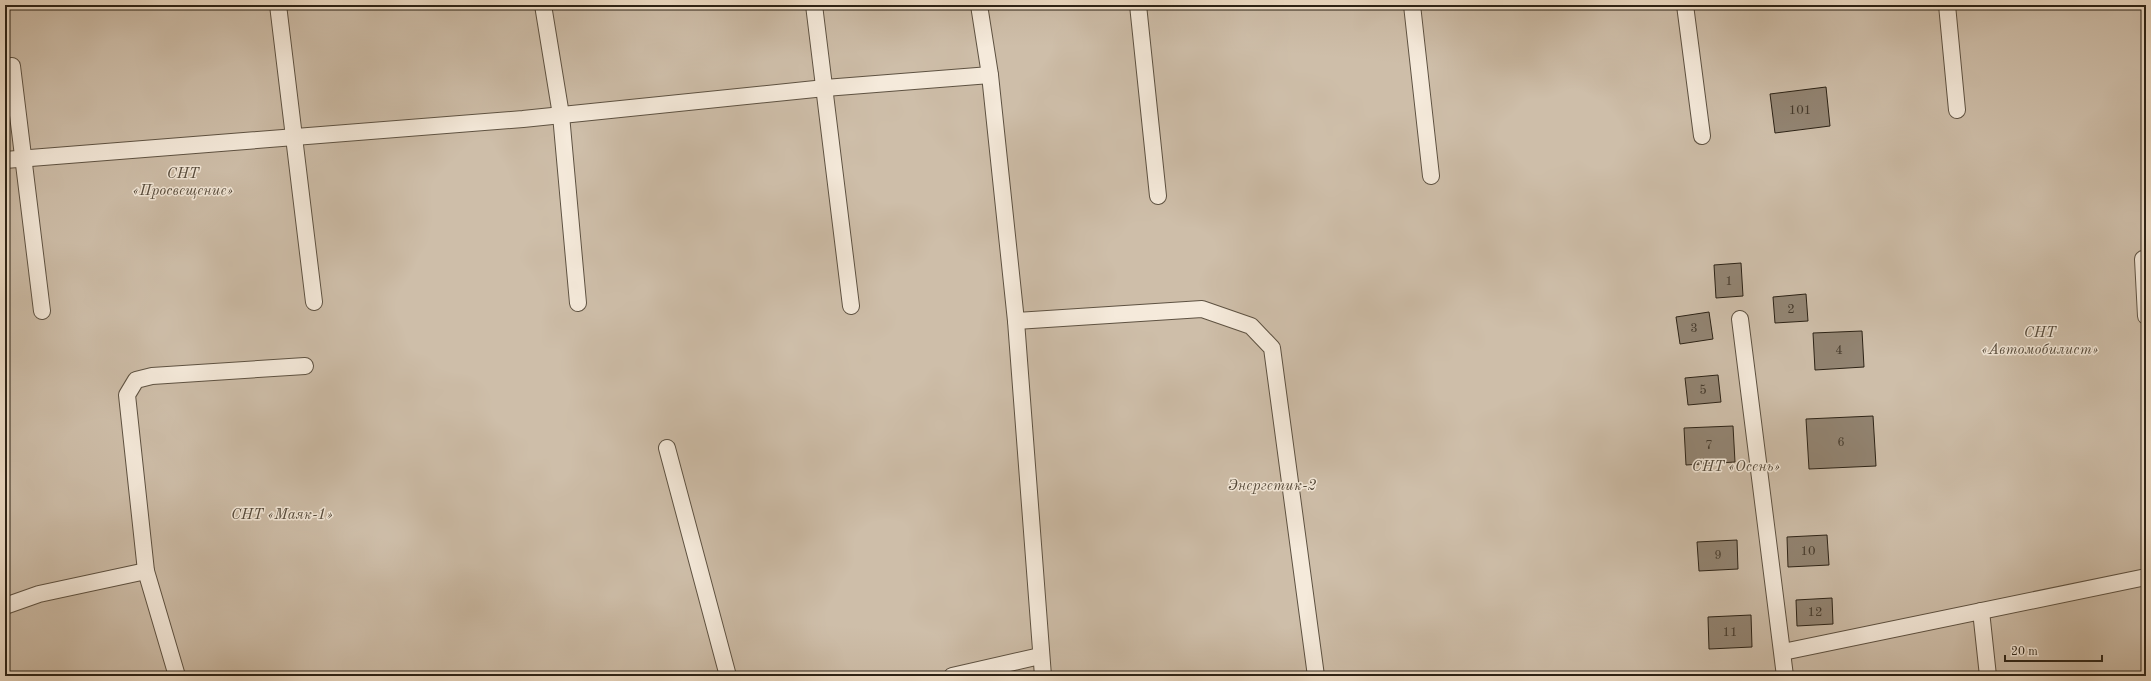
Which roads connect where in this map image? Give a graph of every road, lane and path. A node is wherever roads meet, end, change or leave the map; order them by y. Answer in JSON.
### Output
{"nodes":[{"id":1,"x":278,"y":5,"type":"edge"},
{"id":2,"x":542,"y":5,"type":"edge"},
{"id":3,"x":814,"y":5,"type":"edge"},
{"id":4,"x":979,"y":5,"type":"edge"},
{"id":5,"x":1138,"y":5,"type":"edge"},
{"id":6,"x":1412,"y":5,"type":"edge"},
{"id":7,"x":1685,"y":5,"type":"edge"},
{"id":8,"x":1947,"y":5,"type":"edge"},
{"id":9,"x":12,"y":66,"type":"dead end"},
{"id":10,"x":990,"y":75,"type":"junction"},
{"id":11,"x":825,"y":88,"type":"junction"},
{"id":12,"x":1957,"y":110,"type":"dead end"},
{"id":13,"x":561,"y":115,"type":"junction"},
{"id":14,"x":1702,"y":136,"type":"dead end"},
{"id":15,"x":294,"y":137,"type":"junction"},
{"id":16,"x":23,"y":159,"type":"junction"},
{"id":17,"x":5,"y":160,"type":"edge"},
{"id":18,"x":1431,"y":176,"type":"dead end"},
{"id":19,"x":1158,"y":196,"type":"dead end"},
{"id":20,"x":2143,"y":259,"type":"dead end"},
{"id":21,"x":314,"y":302,"type":"dead end"},
{"id":22,"x":578,"y":303,"type":"dead end"},
{"id":23,"x":851,"y":306,"type":"dead end"},
{"id":24,"x":42,"y":311,"type":"dead end"},
{"id":25,"x":2146,"y":316,"type":"edge"},
{"id":26,"x":1740,"y":319,"type":"dead end"},
{"id":27,"x":1016,"y":321,"type":"junction"},
{"id":28,"x":305,"y":366,"type":"dead end"},
{"id":29,"x":667,"y":448,"type":"dead end"},
{"id":30,"x":146,"y":571,"type":"junction"},
{"id":31,"x":2146,"y":577,"type":"edge"},
{"id":32,"x":5,"y":606,"type":"edge"},
{"id":33,"x":1981,"y":611,"type":"junction"},
{"id":34,"x":1783,"y":652,"type":"junction"},
{"id":35,"x":1040,"y":656,"type":"junction"},
{"id":36,"x":177,"y":676,"type":"edge"},
{"id":37,"x":728,"y":676,"type":"edge"},
{"id":38,"x":952,"y":676,"type":"edge"},
{"id":39,"x":1043,"y":676,"type":"edge"},
{"id":40,"x":1316,"y":676,"type":"edge"},
{"id":41,"x":1785,"y":676,"type":"edge"},
{"id":42,"x":1988,"y":676,"type":"edge"}],
"edges":[{"from":1,"to":15,"type":"lane"},
{"from":2,"to":13,"type":"lane"},
{"from":3,"to":11,"type":"lane"},
{"from":4,"to":10,"type":"lane"},
{"from":5,"to":19,"type":"lane"},
{"from":6,"to":18,"type":"lane"},
{"from":7,"to":14,"type":"lane"},
{"from":8,"to":12,"type":"lane"},
{"from":9,"to":16,"type":"lane"},
{"from":10,"to":11,"type":"lane"},
{"from":10,"to":27,"type":"lane"},
{"from":11,"to":13,"type":"lane"},
{"from":11,"to":23,"type":"lane"},
{"from":13,"to":15,"type":"lane"},
{"from":13,"to":22,"type":"lane"},
{"from":15,"to":16,"type":"lane"},
{"from":15,"to":21,"type":"lane"},
{"from":16,"to":17,"type":"lane"},
{"from":16,"to":24,"type":"lane"},
{"from":20,"to":25,"type":"lane"},
{"from":26,"to":34,"type":"lane"},
{"from":27,"to":35,"type":"lane"},
{"from":27,"to":40,"type":"lane"},
{"from":28,"to":30,"type":"lane"},
{"from":29,"to":37,"type":"lane"},
{"from":30,"to":32,"type":"lane"},
{"from":30,"to":36,"type":"lane"},
{"from":31,"to":33,"type":"lane"},
{"from":33,"to":34,"type":"lane"},
{"from":33,"to":42,"type":"lane"},
{"from":34,"to":41,"type":"lane"},
{"from":35,"to":38,"type":"lane"},
{"from":35,"to":39,"type":"lane"}]}
